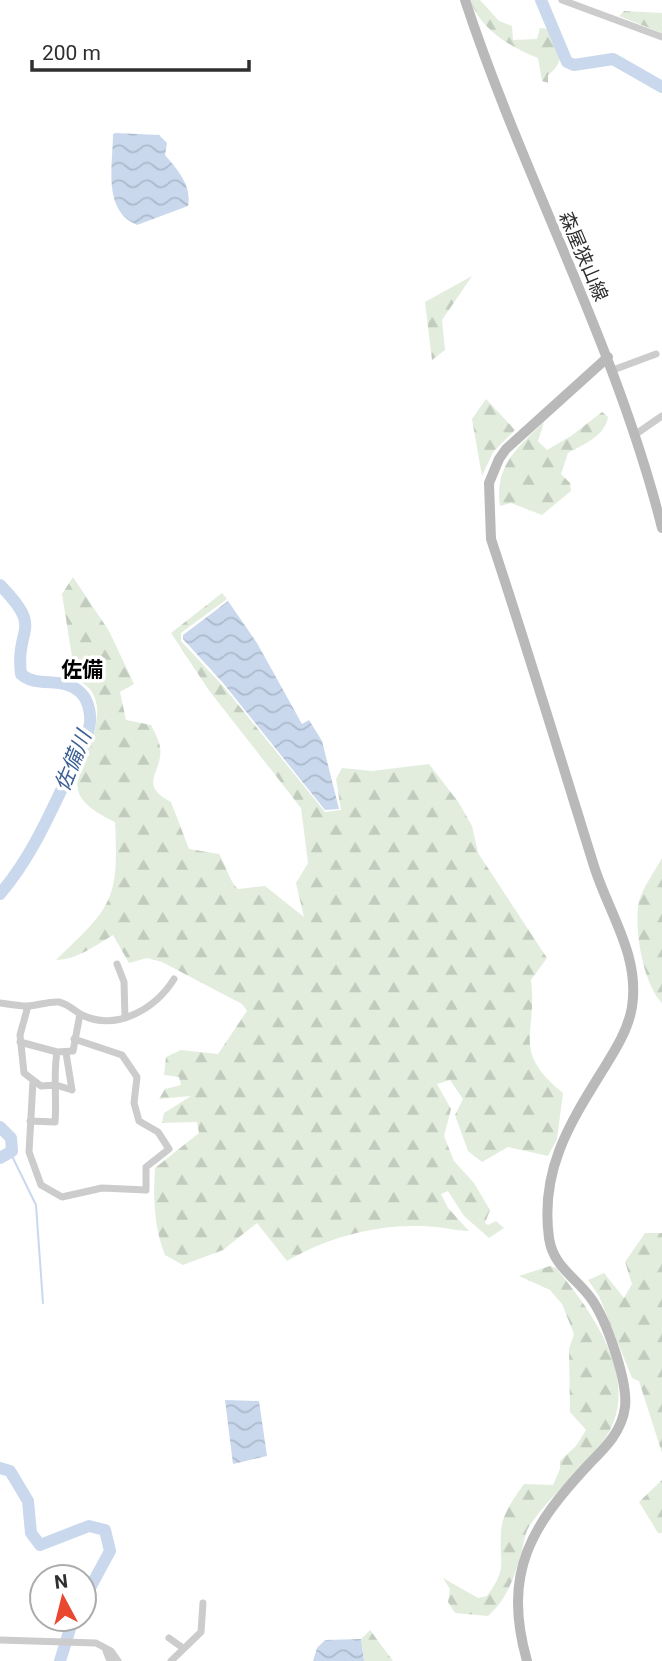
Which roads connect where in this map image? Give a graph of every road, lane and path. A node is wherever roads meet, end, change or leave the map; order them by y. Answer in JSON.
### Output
{"nodes":[{"id":1,"x":465,"y":0,"type":"edge"},
{"id":2,"x":562,"y":0,"type":"edge"},
{"id":3,"x":662,"y":37,"type":"edge"},
{"id":4,"x":656,"y":354,"type":"dead end"},
{"id":5,"x":608,"y":357,"type":"junction"},
{"id":6,"x":613,"y":370,"type":"junction"},
{"id":7,"x":662,"y":416,"type":"edge"},
{"id":8,"x":636,"y":434,"type":"junction"},
{"id":9,"x":662,"y":528,"type":"edge"},
{"id":10,"x":117,"y":964,"type":"dead end"},
{"id":11,"x":174,"y":979,"type":"dead end"},
{"id":12,"x":0,"y":1003,"type":"edge"},
{"id":13,"x":28,"y":1006,"type":"junction"},
{"id":14,"x":80,"y":1014,"type":"junction"},
{"id":15,"x":125,"y":1018,"type":"junction"},
{"id":16,"x":74,"y":1040,"type":"junction"},
{"id":17,"x":20,"y":1042,"type":"junction"},
{"id":18,"x":57,"y":1052,"type":"junction"},
{"id":19,"x":66,"y":1054,"type":"junction"},
{"id":20,"x":33,"y":1082,"type":"junction"},
{"id":21,"x":56,"y":1085,"type":"junction"},
{"id":22,"x":30,"y":1121,"type":"junction"},
{"id":23,"x":203,"y":1604,"type":"dead end"},
{"id":24,"x":169,"y":1638,"type":"dead end"},
{"id":25,"x":0,"y":1640,"type":"edge"},
{"id":26,"x":183,"y":1648,"type":"junction"},
{"id":27,"x":106,"y":1651,"type":"junction"},
{"id":28,"x":110,"y":1661,"type":"edge"},
{"id":29,"x":118,"y":1661,"type":"edge"},
{"id":30,"x":171,"y":1661,"type":"edge"},
{"id":31,"x":527,"y":1661,"type":"edge"}],
"edges":[{"from":1,"to":5,"type":"street","name":"森屋狭山線"},
{"from":2,"to":3,"type":"street"},
{"from":4,"to":6,"type":"street"},
{"from":5,"to":6,"type":"street","name":"森屋狭山線"},
{"from":5,"to":31,"type":"street"},
{"from":6,"to":8,"type":"street","name":"森屋狭山線"},
{"from":7,"to":8,"type":"street"},
{"from":8,"to":9,"type":"street","name":"森屋狭山線"},
{"from":10,"to":15,"type":"street"},
{"from":11,"to":15,"type":"street"},
{"from":12,"to":13,"type":"street"},
{"from":13,"to":14,"type":"street"},
{"from":13,"to":17,"type":"street"},
{"from":14,"to":15,"type":"street"},
{"from":14,"to":16,"type":"street"},
{"from":16,"to":19,"type":"street"},
{"from":16,"to":22,"type":"street"},
{"from":17,"to":18,"type":"street"},
{"from":17,"to":20,"type":"street"},
{"from":18,"to":19,"type":"street"},
{"from":18,"to":21,"type":"street"},
{"from":19,"to":21,"type":"street"},
{"from":20,"to":21,"type":"street"},
{"from":20,"to":22,"type":"street"},
{"from":21,"to":22,"type":"street"},
{"from":23,"to":26,"type":"street"},
{"from":24,"to":26,"type":"street"},
{"from":25,"to":27,"type":"street"},
{"from":26,"to":30,"type":"street"},
{"from":27,"to":28,"type":"street"},
{"from":27,"to":29,"type":"street"}]}
